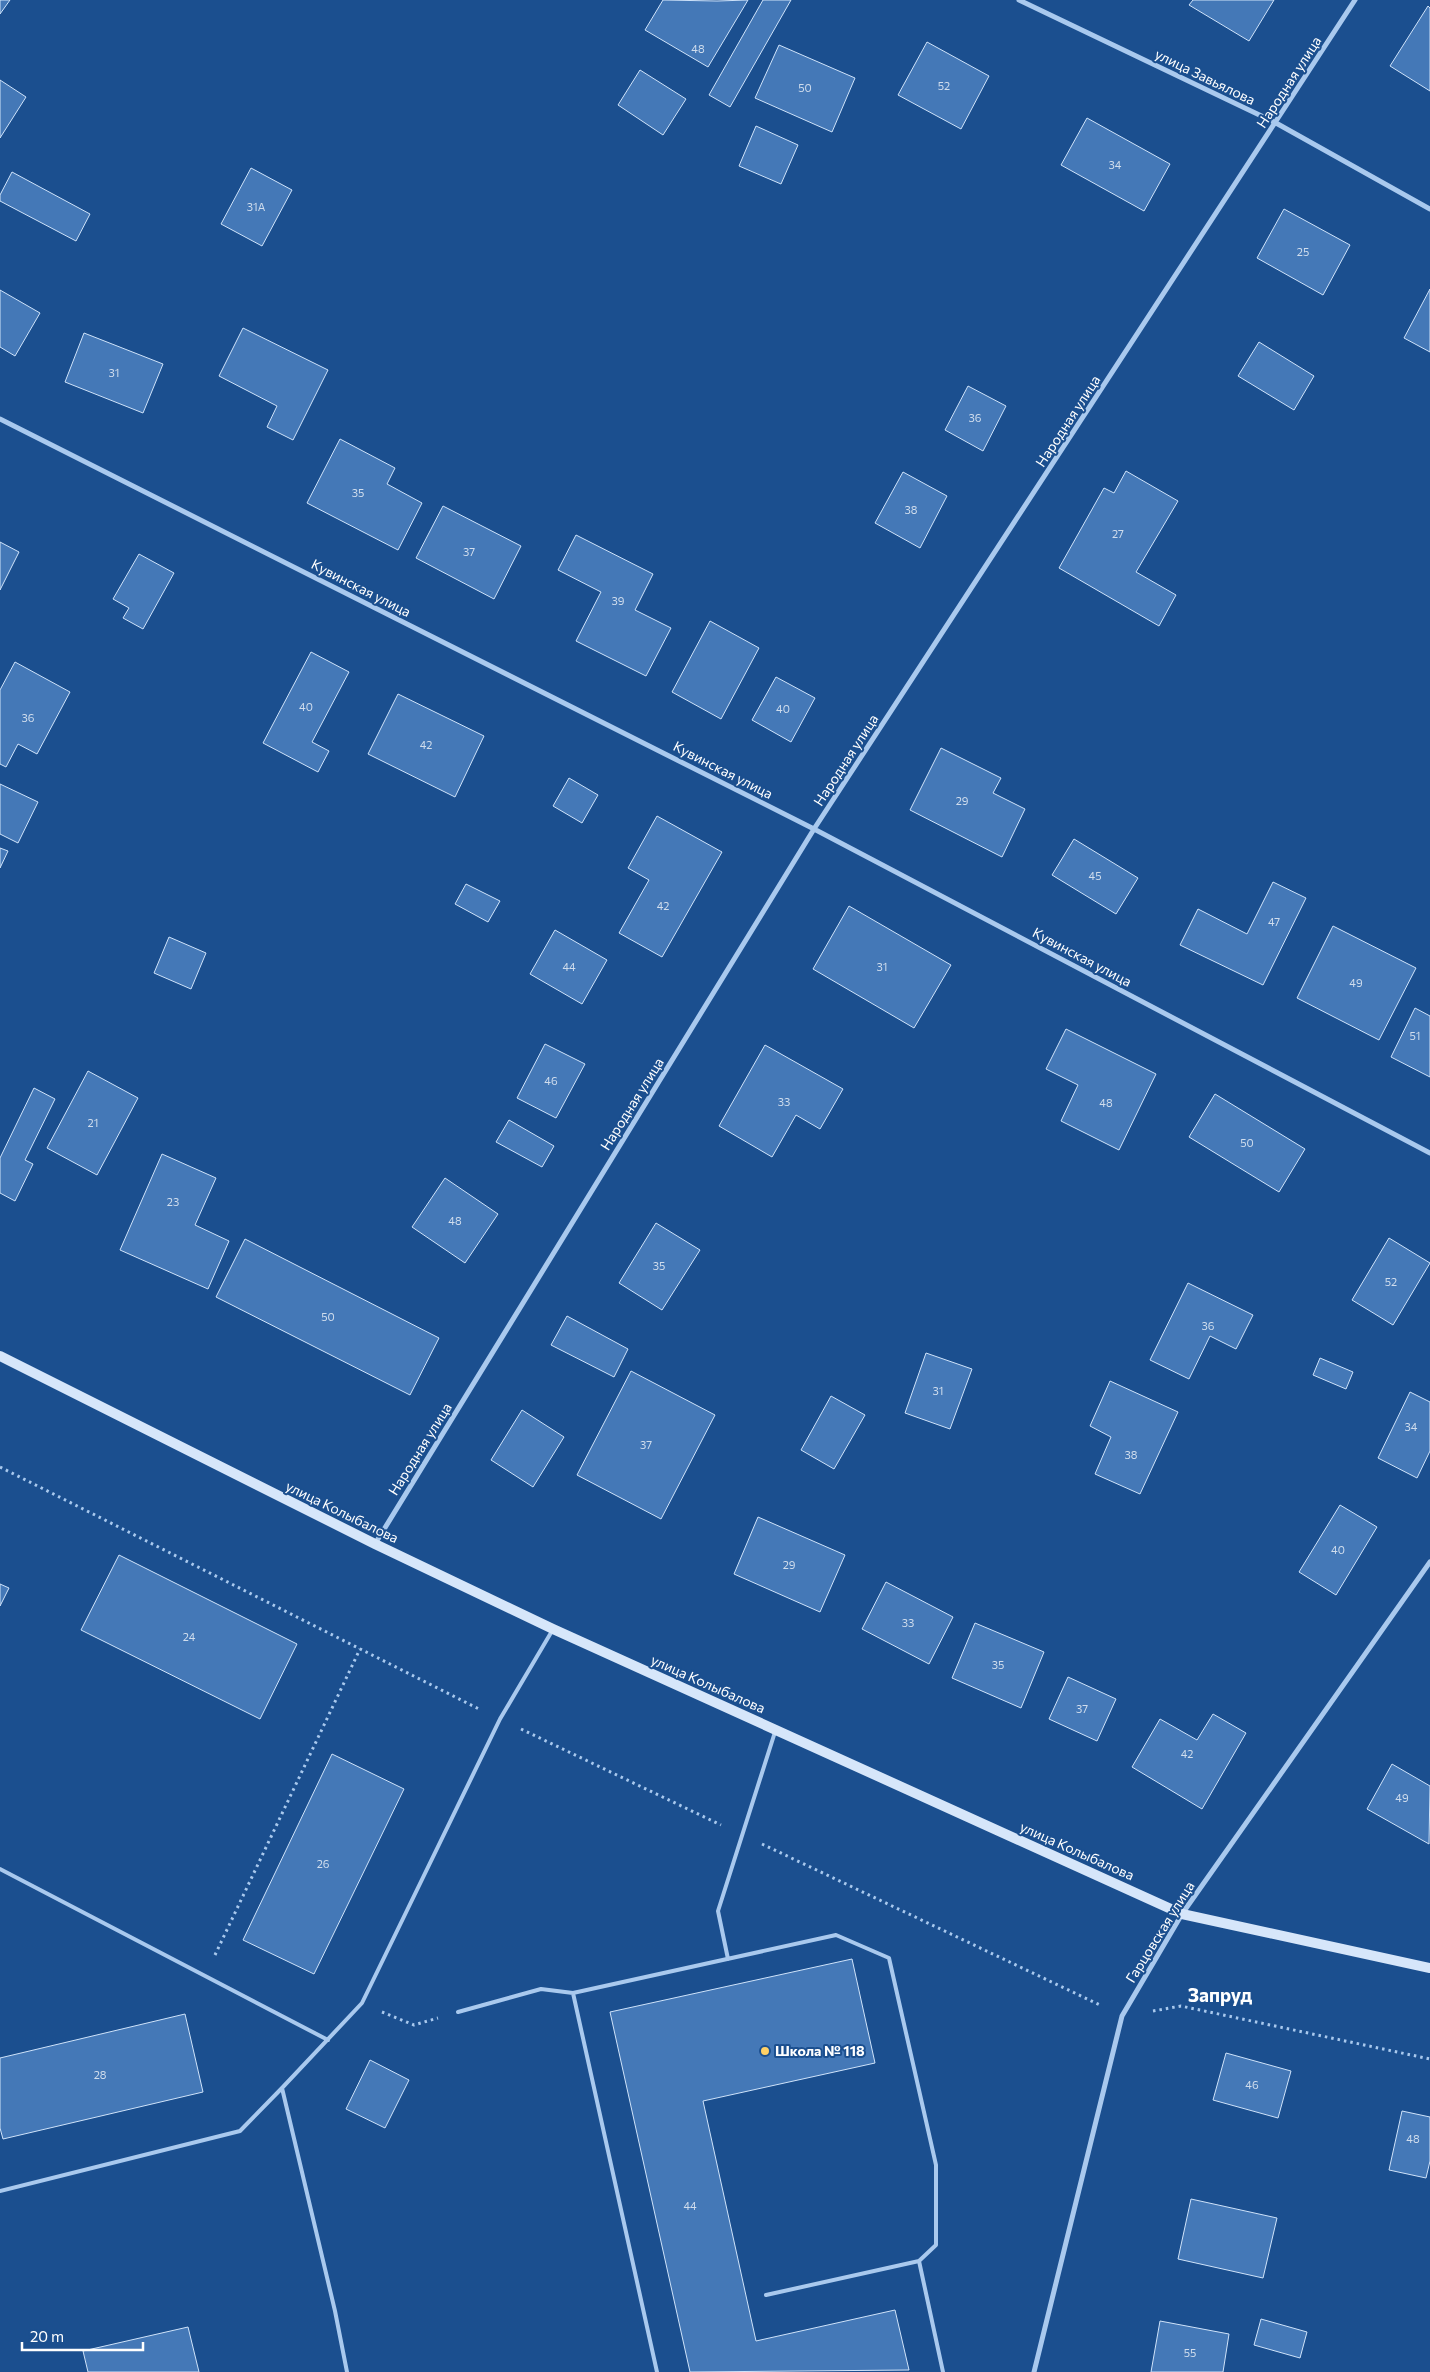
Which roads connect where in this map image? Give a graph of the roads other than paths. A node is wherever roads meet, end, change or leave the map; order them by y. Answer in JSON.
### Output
{"nodes":[{"id":1,"x":1019,"y":0,"type":"edge"},
{"id":2,"x":1355,"y":0,"type":"edge"},
{"id":3,"x":1276,"y":123,"type":"junction"},
{"id":4,"x":1430,"y":209,"type":"edge"},
{"id":5,"x":0,"y":419,"type":"edge"},
{"id":6,"x":814,"y":829,"type":"junction"},
{"id":7,"x":1430,"y":1153,"type":"edge"},
{"id":8,"x":0,"y":1356,"type":"edge"},
{"id":9,"x":375,"y":1544,"type":"junction"},
{"id":10,"x":1430,"y":1562,"type":"edge"},
{"id":11,"x":554,"y":1629,"type":"junction"},
{"id":12,"x":776,"y":1730,"type":"junction"},
{"id":13,"x":0,"y":1869,"type":"edge"},
{"id":14,"x":1182,"y":1914,"type":"junction"},
{"id":15,"x":728,"y":1959,"type":"junction"},
{"id":16,"x":1430,"y":1968,"type":"edge"},
{"id":17,"x":573,"y":1993,"type":"junction"},
{"id":18,"x":458,"y":2012,"type":"dead end"},
{"id":19,"x":328,"y":2040,"type":"junction"},
{"id":20,"x":282,"y":2088,"type":"junction"},
{"id":21,"x":0,"y":2191,"type":"edge"},
{"id":22,"x":919,"y":2261,"type":"junction"},
{"id":23,"x":766,"y":2295,"type":"dead end"},
{"id":24,"x":347,"y":2372,"type":"edge"},
{"id":25,"x":657,"y":2372,"type":"edge"},
{"id":26,"x":943,"y":2372,"type":"edge"},
{"id":27,"x":1034,"y":2372,"type":"edge"}],
"edges":[{"from":1,"to":3,"type":"street","name":"улица Завьялова"},
{"from":2,"to":3,"type":"street","name":"Народная улица"},
{"from":3,"to":4,"type":"street","name":"улица Завьялова"},
{"from":3,"to":6,"type":"street","name":"Народная улица"},
{"from":5,"to":6,"type":"street","name":"Кувинская улица"},
{"from":6,"to":7,"type":"street","name":"Кувинская улица"},
{"from":6,"to":9,"type":"street","name":"Народная улица"},
{"from":8,"to":9,"type":"street","name":"улица Колыбалова"},
{"from":9,"to":11,"type":"street","name":"улица Колыбалова"},
{"from":10,"to":14,"type":"street","name":"Гарцовская улица"},
{"from":11,"to":12,"type":"street","name":"улица Колыбалова"},
{"from":11,"to":19,"type":"lane"},
{"from":12,"to":14,"type":"street","name":"улица Колыбалова"},
{"from":12,"to":15,"type":"lane"},
{"from":13,"to":19,"type":"lane"},
{"from":14,"to":16,"type":"street","name":"улица Колыбалова"},
{"from":14,"to":27,"type":"street","name":"Гарцовская улица"},
{"from":15,"to":17,"type":"lane"},
{"from":15,"to":22,"type":"lane"},
{"from":17,"to":18,"type":"lane"},
{"from":17,"to":25,"type":"lane"},
{"from":19,"to":20,"type":"lane"},
{"from":20,"to":21,"type":"lane"},
{"from":20,"to":24,"type":"lane"},
{"from":22,"to":23,"type":"lane"},
{"from":22,"to":26,"type":"lane"}]}
